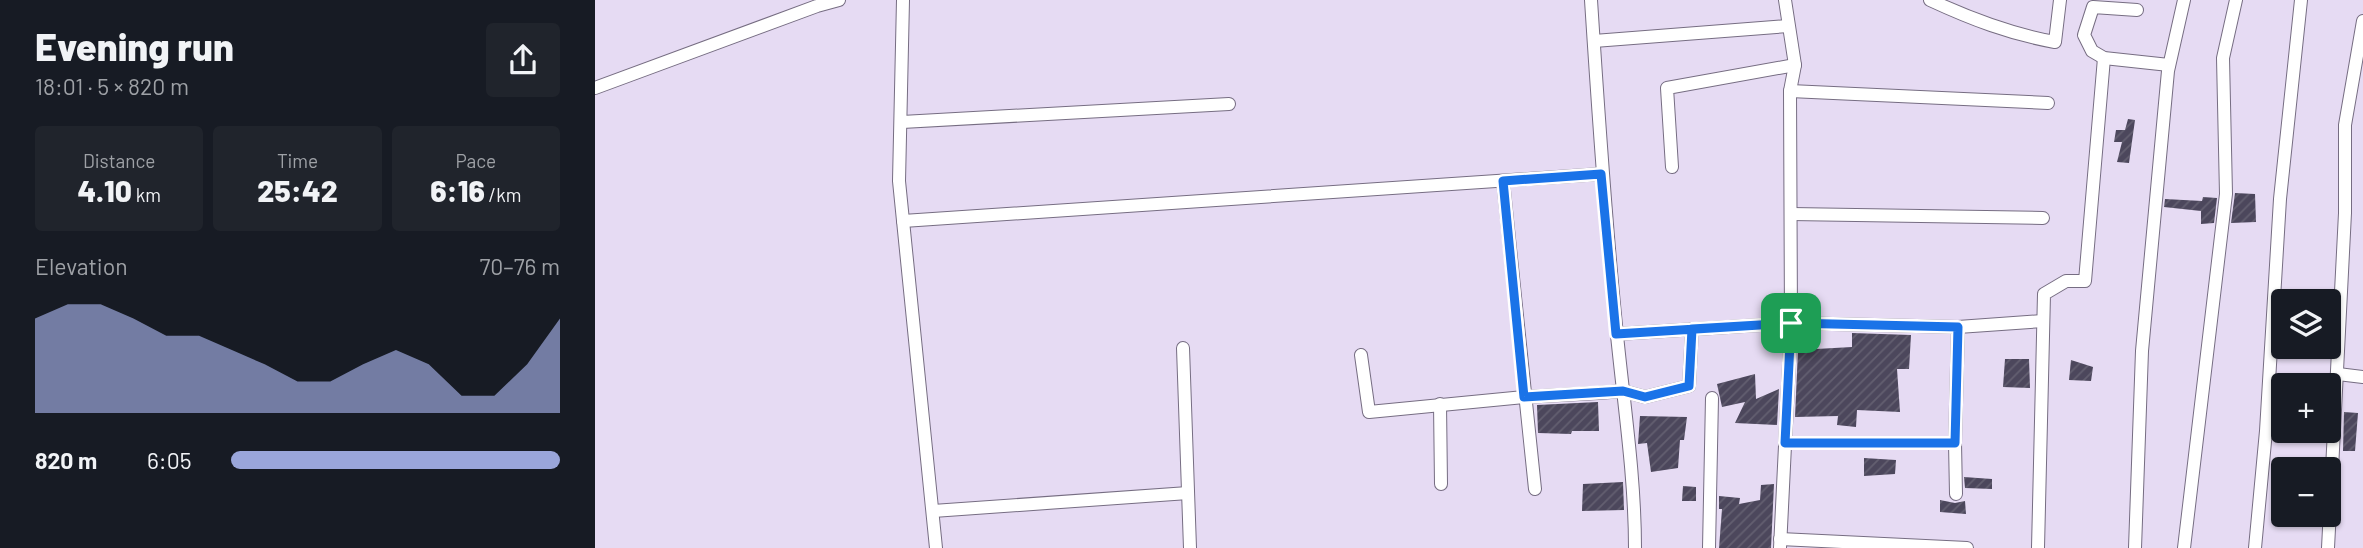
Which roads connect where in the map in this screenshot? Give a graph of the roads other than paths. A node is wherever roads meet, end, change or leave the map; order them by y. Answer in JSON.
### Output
{"nodes":[{"id":1,"x":839,"y":0,"type":"edge"},
{"id":2,"x":903,"y":0,"type":"edge"},
{"id":3,"x":1591,"y":0,"type":"edge"},
{"id":4,"x":1785,"y":0,"type":"edge"},
{"id":5,"x":1930,"y":0,"type":"edge"},
{"id":6,"x":2060,"y":0,"type":"edge"},
{"id":7,"x":2184,"y":0,"type":"edge"},
{"id":8,"x":2236,"y":0,"type":"edge"},
{"id":9,"x":2301,"y":0,"type":"edge"},
{"id":10,"x":2137,"y":10,"type":"dead end"},
{"id":11,"x":2363,"y":21,"type":"edge"},
{"id":12,"x":1788,"y":26,"type":"junction"},
{"id":13,"x":1594,"y":41,"type":"junction"},
{"id":14,"x":2104,"y":58,"type":"junction"},
{"id":15,"x":1794,"y":65,"type":"junction"},
{"id":16,"x":2169,"y":65,"type":"junction"},
{"id":17,"x":595,"y":88,"type":"edge"},
{"id":18,"x":1790,"y":91,"type":"junction"},
{"id":19,"x":2048,"y":103,"type":"dead end"},
{"id":20,"x":1229,"y":104,"type":"dead end"},
{"id":21,"x":902,"y":122,"type":"junction"},
{"id":22,"x":1672,"y":167,"type":"dead end"},
{"id":23,"x":1601,"y":174,"type":"junction"},
{"id":24,"x":1503,"y":181,"type":"junction"},
{"id":25,"x":1791,"y":214,"type":"junction"},
{"id":26,"x":2043,"y":218,"type":"dead end"},
{"id":27,"x":902,"y":221,"type":"junction"},
{"id":28,"x":2043,"y":321,"type":"junction"},
{"id":29,"x":1791,"y":323,"type":"junction"},
{"id":30,"x":1958,"y":327,"type":"junction"},
{"id":31,"x":1692,"y":329,"type":"junction"},
{"id":32,"x":1616,"y":334,"type":"junction"},
{"id":33,"x":1182,"y":348,"type":"dead end"},
{"id":34,"x":1361,"y":355,"type":"dead end"},
{"id":35,"x":2338,"y":373,"type":"edge"},
{"id":36,"x":2341,"y":374,"type":"edge"},
{"id":37,"x":2363,"y":377,"type":"edge"},
{"id":38,"x":1623,"y":391,"type":"junction"},
{"id":39,"x":1524,"y":397,"type":"junction"},
{"id":40,"x":1712,"y":398,"type":"dead end"},
{"id":41,"x":1440,"y":404,"type":"junction"},
{"id":42,"x":1785,"y":443,"type":"junction"},
{"id":43,"x":1955,"y":443,"type":"junction"},
{"id":44,"x":2334,"y":443,"type":"edge"},
{"id":45,"x":1441,"y":484,"type":"dead end"},
{"id":46,"x":1535,"y":489,"type":"dead end"},
{"id":47,"x":1188,"y":493,"type":"junction"},
{"id":48,"x":1956,"y":494,"type":"dead end"},
{"id":49,"x":933,"y":511,"type":"junction"},
{"id":50,"x":1780,"y":543,"type":"edge"},
{"id":51,"x":936,"y":548,"type":"edge"},
{"id":52,"x":1190,"y":548,"type":"edge"},
{"id":53,"x":1635,"y":548,"type":"edge"},
{"id":54,"x":1709,"y":548,"type":"edge"},
{"id":55,"x":1967,"y":548,"type":"edge"},
{"id":56,"x":2038,"y":548,"type":"edge"},
{"id":57,"x":2135,"y":548,"type":"edge"},
{"id":58,"x":2184,"y":548,"type":"edge"},
{"id":59,"x":2255,"y":548,"type":"edge"},
{"id":60,"x":2328,"y":548,"type":"edge"}],
"edges":[{"from":1,"to":17,"type":"street"},
{"from":2,"to":21,"type":"street"},
{"from":3,"to":13,"type":"street"},
{"from":4,"to":12,"type":"street"},
{"from":5,"to":6,"type":"street"},
{"from":7,"to":16,"type":"street"},
{"from":8,"to":58,"type":"street"},
{"from":9,"to":59,"type":"street"},
{"from":10,"to":14,"type":"street"},
{"from":11,"to":35,"type":"street"},
{"from":12,"to":13,"type":"street"},
{"from":12,"to":15,"type":"street"},
{"from":13,"to":23,"type":"street"},
{"from":14,"to":16,"type":"street"},
{"from":14,"to":28,"type":"street"},
{"from":15,"to":18,"type":"street"},
{"from":15,"to":22,"type":"street"},
{"from":16,"to":57,"type":"street"},
{"from":18,"to":19,"type":"street"},
{"from":18,"to":25,"type":"street"},
{"from":20,"to":21,"type":"street"},
{"from":21,"to":27,"type":"street"},
{"from":23,"to":24,"type":"street"},
{"from":23,"to":32,"type":"street"},
{"from":24,"to":27,"type":"street"},
{"from":24,"to":39,"type":"street"},
{"from":25,"to":26,"type":"street"},
{"from":25,"to":29,"type":"street"},
{"from":27,"to":49,"type":"street"},
{"from":28,"to":30,"type":"street"},
{"from":28,"to":56,"type":"street"},
{"from":29,"to":30,"type":"street"},
{"from":29,"to":31,"type":"street"},
{"from":29,"to":42,"type":"street"},
{"from":30,"to":43,"type":"street"},
{"from":31,"to":32,"type":"street"},
{"from":31,"to":38,"type":"street"},
{"from":32,"to":38,"type":"street"},
{"from":33,"to":47,"type":"street"},
{"from":34,"to":41,"type":"street"},
{"from":36,"to":37,"type":"street"},
{"from":38,"to":39,"type":"street"},
{"from":38,"to":53,"type":"street"},
{"from":39,"to":41,"type":"street"},
{"from":39,"to":46,"type":"street"},
{"from":40,"to":54,"type":"street"},
{"from":41,"to":45,"type":"street"},
{"from":42,"to":43,"type":"street"},
{"from":42,"to":50,"type":"street"},
{"from":43,"to":48,"type":"street"},
{"from":44,"to":60,"type":"street"},
{"from":47,"to":49,"type":"street"},
{"from":47,"to":52,"type":"street"},
{"from":49,"to":51,"type":"street"},
{"from":50,"to":55,"type":"street"}]}
